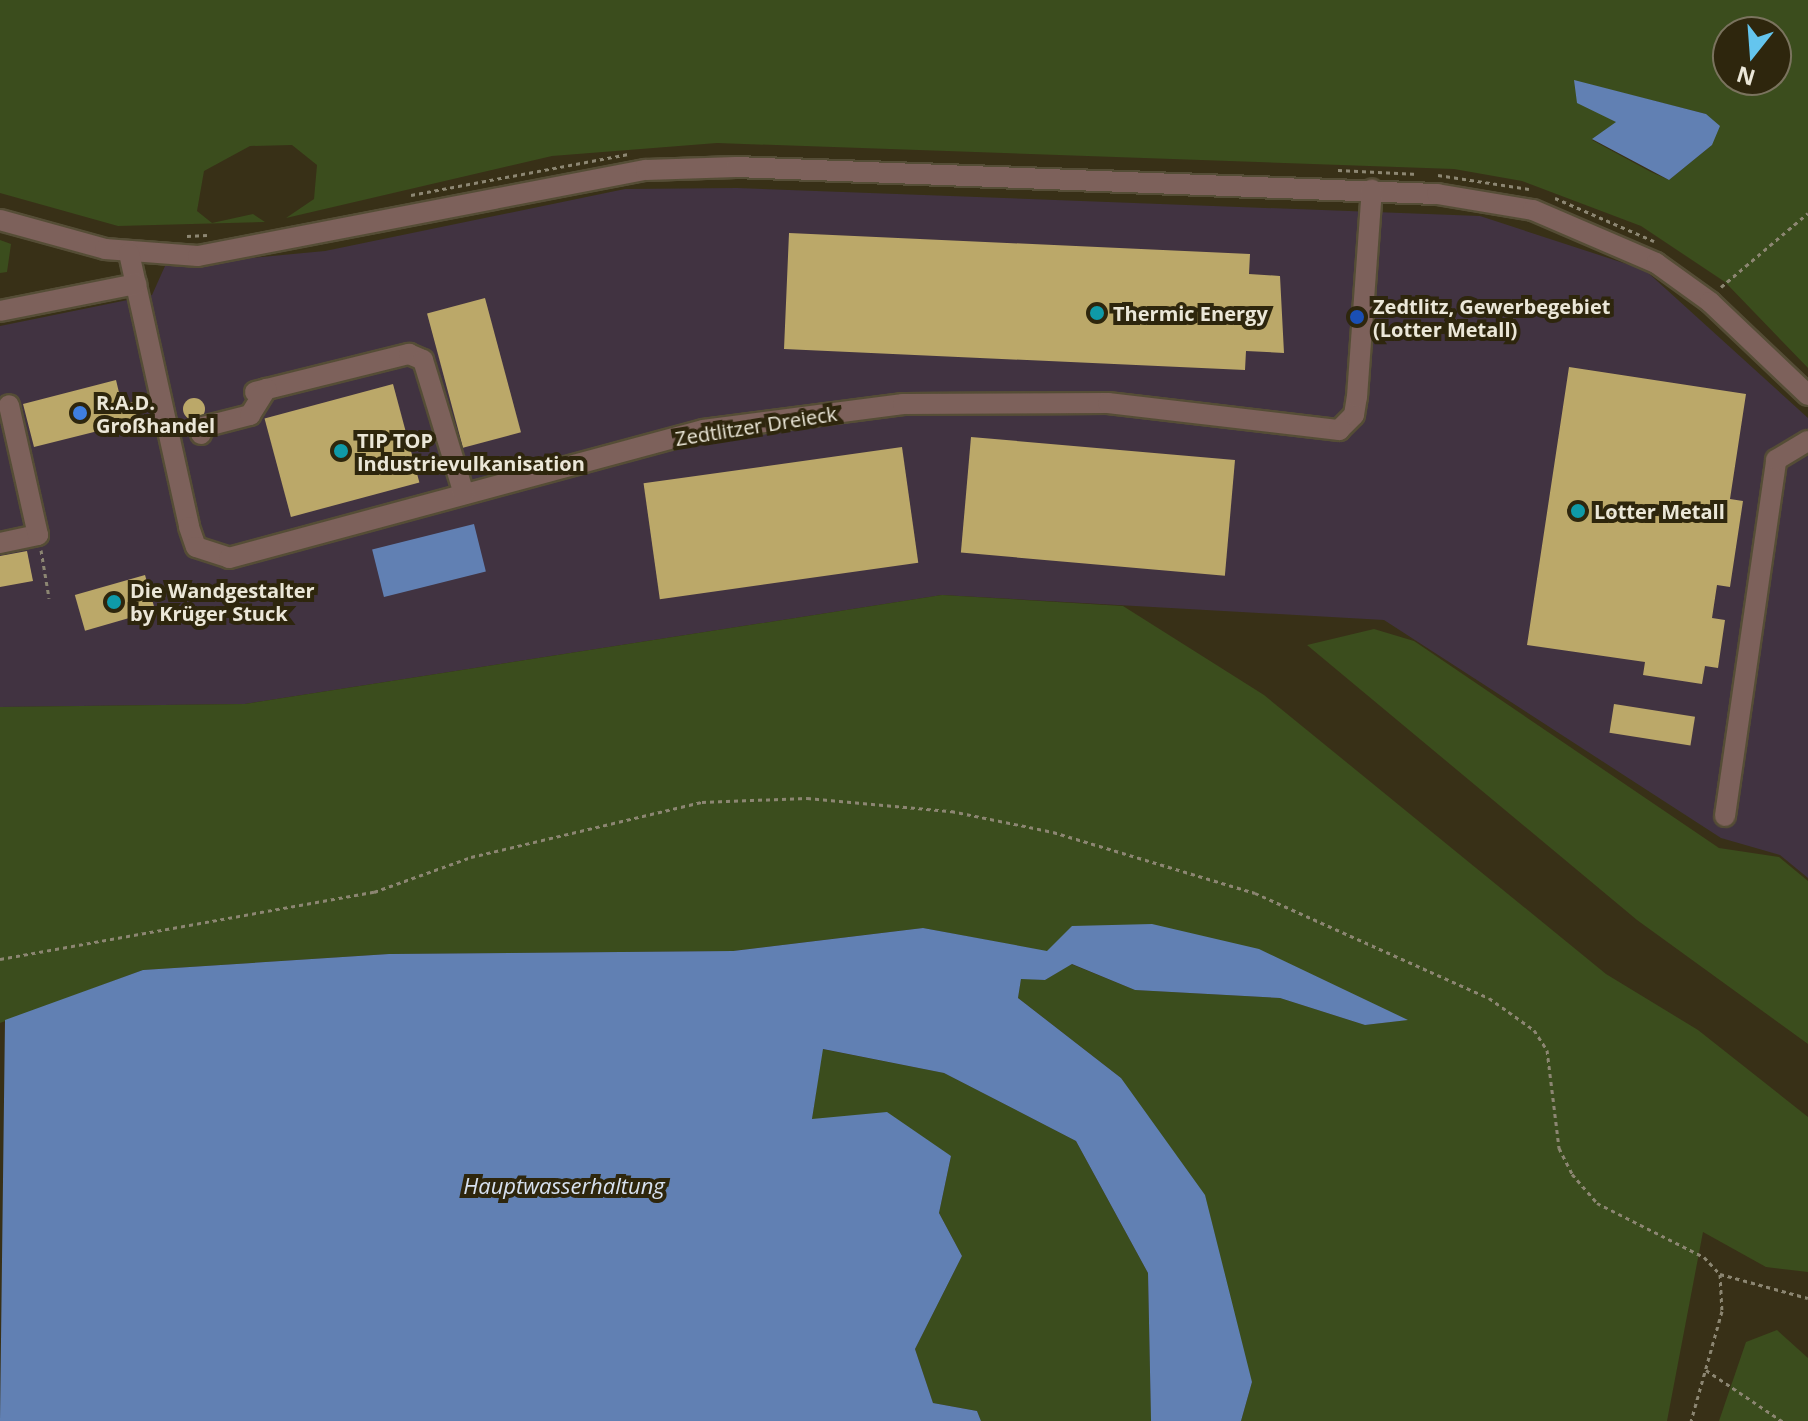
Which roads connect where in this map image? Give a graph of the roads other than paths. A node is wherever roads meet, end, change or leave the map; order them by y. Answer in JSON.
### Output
{"nodes":[{"id":1,"x":1372,"y":190,"type":"junction"},
{"id":2,"x":0,"y":220,"type":"edge"},
{"id":3,"x":129,"y":253,"type":"junction"},
{"id":4,"x":136,"y":284,"type":"junction"},
{"id":5,"x":0,"y":311,"type":"edge"},
{"id":6,"x":1808,"y":395,"type":"edge"},
{"id":7,"x":9,"y":405,"type":"dead end"},
{"id":8,"x":201,"y":434,"type":"dead end"},
{"id":9,"x":1808,"y":441,"type":"edge"},
{"id":10,"x":464,"y":494,"type":"junction"},
{"id":11,"x":0,"y":543,"type":"edge"},
{"id":12,"x":1725,"y":816,"type":"dead end"}],
"edges":[{"from":1,"to":3,"type":"street"},
{"from":1,"to":6,"type":"street"},
{"from":1,"to":10,"type":"street","name":"Zedtlitzer Dreieck"},
{"from":2,"to":3,"type":"street"},
{"from":3,"to":4,"type":"street","name":"Zedtlitzer Dreieck"},
{"from":4,"to":5,"type":"street"},
{"from":4,"to":10,"type":"street","name":"Zedtlitzer Dreieck"},
{"from":7,"to":11,"type":"street"},
{"from":8,"to":10,"type":"street"},
{"from":9,"to":12,"type":"street"}]}
